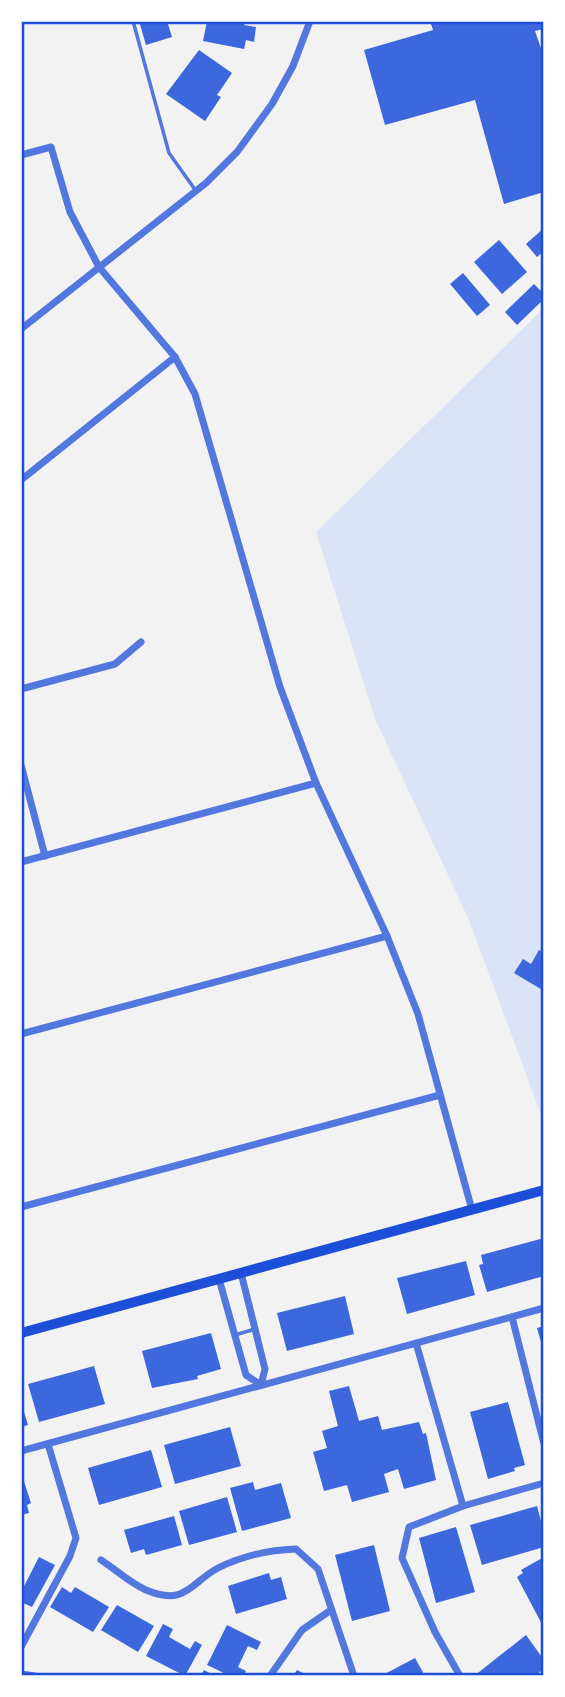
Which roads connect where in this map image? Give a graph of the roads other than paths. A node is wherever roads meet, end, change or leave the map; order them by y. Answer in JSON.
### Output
{"nodes":[{"id":1,"x":133,"y":21,"type":"edge"},
{"id":2,"x":310,"y":21,"type":"edge"},
{"id":3,"x":21,"y":155,"type":"edge"},
{"id":4,"x":197,"y":191,"type":"junction"},
{"id":5,"x":99,"y":267,"type":"junction"},
{"id":6,"x":21,"y":330,"type":"edge"},
{"id":7,"x":175,"y":357,"type":"junction"},
{"id":8,"x":21,"y":480,"type":"edge"},
{"id":9,"x":141,"y":642,"type":"dead end"},
{"id":10,"x":21,"y":689,"type":"edge"},
{"id":11,"x":21,"y":765,"type":"edge"},
{"id":12,"x":316,"y":783,"type":"junction"},
{"id":13,"x":45,"y":856,"type":"junction"},
{"id":14,"x":21,"y":862,"type":"edge"},
{"id":15,"x":387,"y":936,"type":"junction"},
{"id":16,"x":21,"y":1034,"type":"edge"},
{"id":17,"x":440,"y":1095,"type":"junction"},
{"id":18,"x":544,"y":1190,"type":"edge"},
{"id":19,"x":21,"y":1208,"type":"edge"},
{"id":20,"x":472,"y":1210,"type":"junction"},
{"id":21,"x":241,"y":1273,"type":"junction"},
{"id":22,"x":219,"y":1279,"type":"junction"},
{"id":23,"x":544,"y":1308,"type":"edge"},
{"id":24,"x":512,"y":1317,"type":"junction"},
{"id":25,"x":255,"y":1329,"type":"junction"},
{"id":26,"x":21,"y":1333,"type":"edge"},
{"id":27,"x":235,"y":1335,"type":"junction"},
{"id":28,"x":416,"y":1343,"type":"junction"},
{"id":29,"x":261,"y":1385,"type":"junction"},
{"id":30,"x":48,"y":1444,"type":"junction"},
{"id":31,"x":544,"y":1444,"type":"edge"},
{"id":32,"x":21,"y":1451,"type":"edge"},
{"id":33,"x":544,"y":1483,"type":"edge"},
{"id":34,"x":463,"y":1506,"type":"junction"},
{"id":35,"x":101,"y":1560,"type":"dead end"},
{"id":36,"x":331,"y":1610,"type":"junction"},
{"id":37,"x":21,"y":1647,"type":"edge"},
{"id":38,"x":21,"y":1674,"type":"edge"},
{"id":39,"x":35,"y":1676,"type":"edge"},
{"id":40,"x":270,"y":1676,"type":"edge"},
{"id":41,"x":354,"y":1676,"type":"edge"},
{"id":42,"x":460,"y":1676,"type":"edge"}],
"edges":[{"from":1,"to":4,"type":"lane"},
{"from":2,"to":4,"type":"street"},
{"from":3,"to":5,"type":"street"},
{"from":4,"to":5,"type":"street"},
{"from":5,"to":6,"type":"street"},
{"from":5,"to":7,"type":"street"},
{"from":7,"to":8,"type":"street"},
{"from":7,"to":12,"type":"street"},
{"from":9,"to":10,"type":"street"},
{"from":11,"to":13,"type":"street"},
{"from":12,"to":13,"type":"street"},
{"from":12,"to":15,"type":"street"},
{"from":13,"to":14,"type":"street"},
{"from":15,"to":16,"type":"street"},
{"from":15,"to":17,"type":"street"},
{"from":17,"to":19,"type":"street"},
{"from":17,"to":20,"type":"street"},
{"from":18,"to":20,"type":"main road"},
{"from":20,"to":21,"type":"main road"},
{"from":21,"to":22,"type":"main road"},
{"from":21,"to":25,"type":"street"},
{"from":22,"to":26,"type":"main road"},
{"from":22,"to":27,"type":"street"},
{"from":23,"to":24,"type":"street"},
{"from":24,"to":28,"type":"street"},
{"from":24,"to":31,"type":"street"},
{"from":25,"to":27,"type":"lane"},
{"from":25,"to":29,"type":"street"},
{"from":27,"to":29,"type":"street"},
{"from":28,"to":29,"type":"street"},
{"from":28,"to":34,"type":"street"},
{"from":29,"to":30,"type":"street"},
{"from":30,"to":32,"type":"street"},
{"from":30,"to":37,"type":"street"},
{"from":33,"to":34,"type":"street"},
{"from":34,"to":42,"type":"street"},
{"from":35,"to":36,"type":"street"},
{"from":36,"to":40,"type":"street"},
{"from":36,"to":41,"type":"street"},
{"from":38,"to":39,"type":"street"}]}
